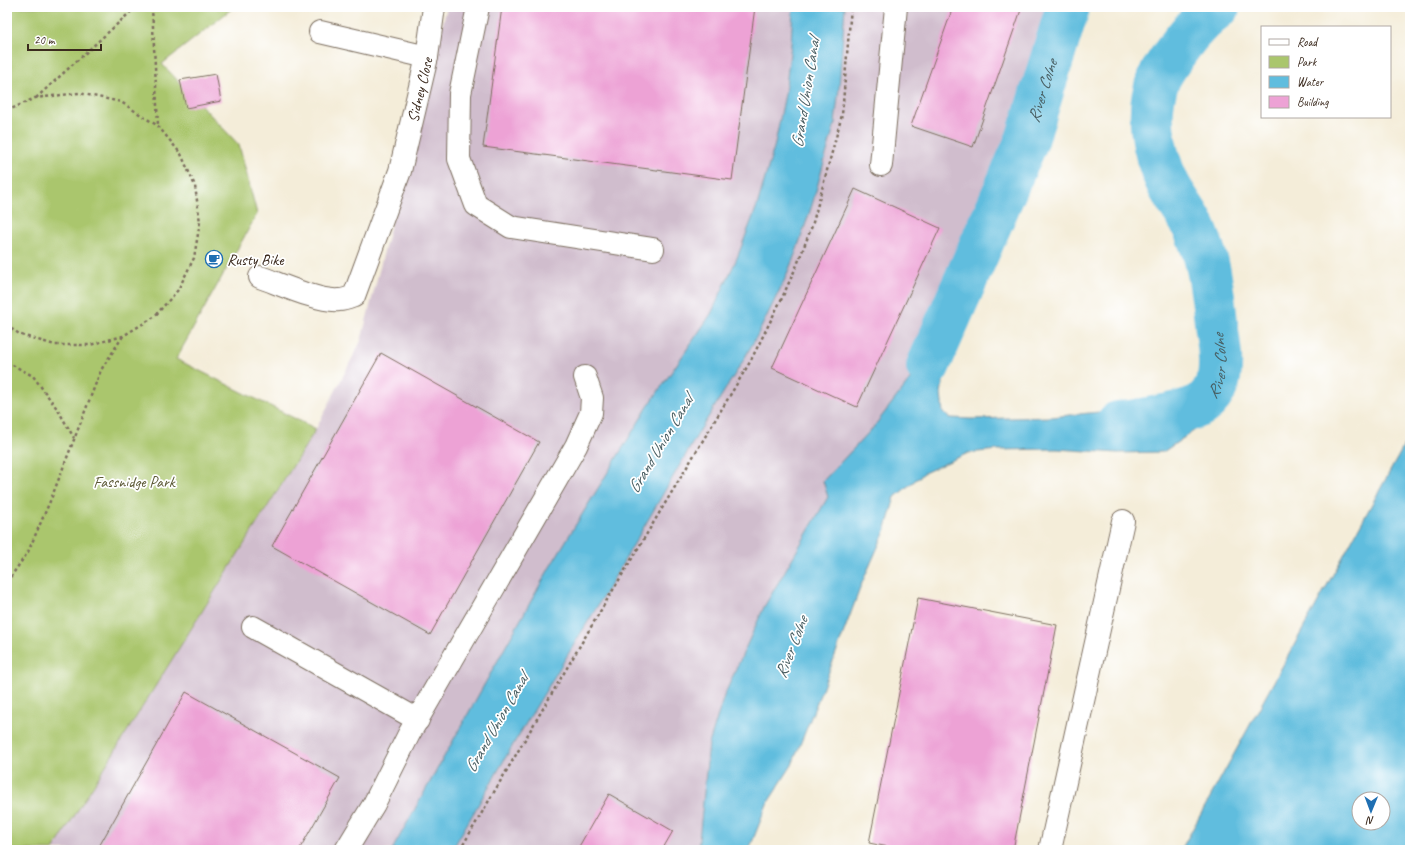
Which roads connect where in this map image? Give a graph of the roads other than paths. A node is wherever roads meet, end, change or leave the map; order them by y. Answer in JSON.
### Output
{"nodes":[{"id":1,"x":434,"y":7,"type":"edge"},
{"id":2,"x":478,"y":7,"type":"edge"},
{"id":3,"x":896,"y":7,"type":"edge"},
{"id":4,"x":320,"y":32,"type":"dead end"},
{"id":5,"x":427,"y":57,"type":"junction"},
{"id":6,"x":881,"y":165,"type":"dead end"},
{"id":7,"x":653,"y":249,"type":"dead end"},
{"id":8,"x":260,"y":277,"type":"dead end"},
{"id":9,"x":585,"y":377,"type":"dead end"},
{"id":10,"x":1123,"y":521,"type":"dead end"},
{"id":11,"x":253,"y":627,"type":"dead end"},
{"id":12,"x":418,"y":720,"type":"junction"},
{"id":13,"x":346,"y":850,"type":"edge"},
{"id":14,"x":1050,"y":850,"type":"edge"}],
"edges":[{"from":1,"to":5,"type":"street","name":"Sidney Close"},
{"from":2,"to":7,"type":"street"},
{"from":3,"to":6,"type":"street"},
{"from":4,"to":5,"type":"street"},
{"from":5,"to":8,"type":"street","name":"Sidney Close"},
{"from":9,"to":12,"type":"street"},
{"from":10,"to":14,"type":"street"},
{"from":11,"to":12,"type":"street"},
{"from":12,"to":13,"type":"street"}]}
